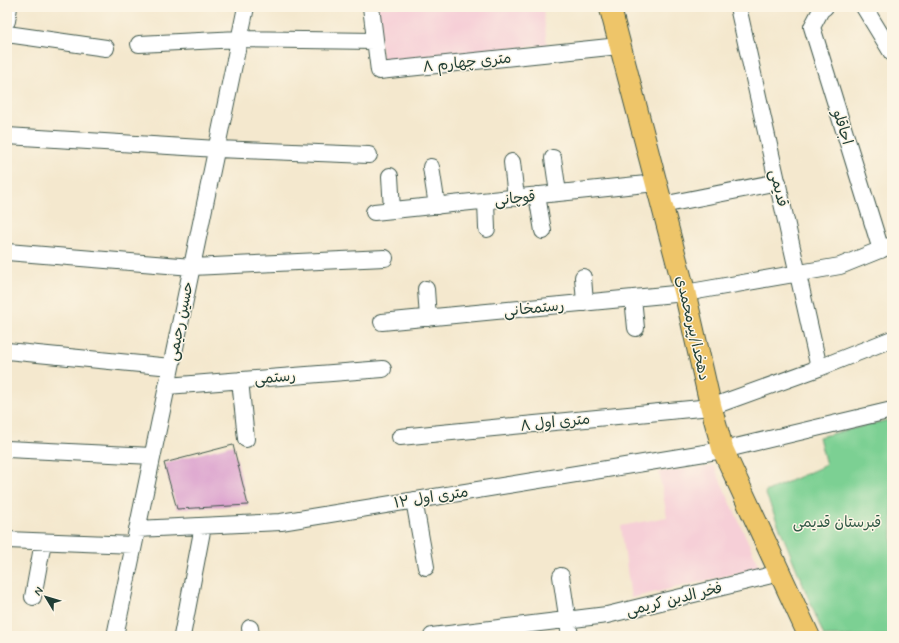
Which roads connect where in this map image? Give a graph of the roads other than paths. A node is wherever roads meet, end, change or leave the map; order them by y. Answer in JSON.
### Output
{"nodes":[{"id":1,"x":9,"y":7,"type":"edge"},
{"id":2,"x":246,"y":7,"type":"edge"},
{"id":3,"x":370,"y":7,"type":"edge"},
{"id":4,"x":610,"y":7,"type":"edge"},
{"id":5,"x":738,"y":7,"type":"edge"},
{"id":6,"x":825,"y":7,"type":"edge"},
{"id":7,"x":864,"y":7,"type":"edge"},
{"id":8,"x":7,"y":21,"type":"edge"},
{"id":9,"x":7,"y":34,"type":"edge"},
{"id":10,"x":239,"y":39,"type":"junction"},
{"id":11,"x":375,"y":41,"type":"junction"},
{"id":12,"x":139,"y":44,"type":"dead end"},
{"id":13,"x":619,"y":46,"type":"junction"},
{"id":14,"x":106,"y":48,"type":"dead end"},
{"id":15,"x":892,"y":53,"type":"edge"},
{"id":16,"x":7,"y":136,"type":"edge"},
{"id":17,"x":216,"y":149,"type":"junction"},
{"id":18,"x":368,"y":155,"type":"dead end"},
{"id":19,"x":553,"y":158,"type":"dead end"},
{"id":20,"x":512,"y":162,"type":"dead end"},
{"id":21,"x":431,"y":166,"type":"dead end"},
{"id":22,"x":390,"y":176,"type":"dead end"},
{"id":23,"x":778,"y":182,"type":"junction"},
{"id":24,"x":656,"y":183,"type":"junction"},
{"id":25,"x":558,"y":193,"type":"junction"},
{"id":26,"x":538,"y":195,"type":"junction"},
{"id":27,"x":516,"y":198,"type":"junction"},
{"id":28,"x":486,"y":201,"type":"junction"},
{"id":29,"x":662,"y":205,"type":"junction"},
{"id":30,"x":437,"y":206,"type":"junction"},
{"id":31,"x":392,"y":210,"type":"junction"},
{"id":32,"x":374,"y":212,"type":"dead end"},
{"id":33,"x":487,"y":228,"type":"dead end"},
{"id":34,"x":543,"y":231,"type":"dead end"},
{"id":35,"x":886,"y":248,"type":"edge"},
{"id":36,"x":7,"y":252,"type":"edge"},
{"id":37,"x":385,"y":258,"type":"dead end"},
{"id":38,"x":192,"y":267,"type":"junction"},
{"id":39,"x":798,"y":273,"type":"junction"},
{"id":40,"x":583,"y":277,"type":"dead end"},
{"id":41,"x":426,"y":289,"type":"dead end"},
{"id":42,"x":685,"y":293,"type":"junction"},
{"id":43,"x":633,"y":298,"type":"junction"},
{"id":44,"x":584,"y":303,"type":"junction"},
{"id":45,"x":428,"y":318,"type":"junction"},
{"id":46,"x":382,"y":322,"type":"dead end"},
{"id":47,"x":636,"y":328,"type":"dead end"},
{"id":48,"x":892,"y":339,"type":"edge"},
{"id":49,"x":7,"y":351,"type":"edge"},
{"id":50,"x":171,"y":368,"type":"junction"},
{"id":51,"x":819,"y":368,"type":"junction"},
{"id":52,"x":383,"y":369,"type":"dead end"},
{"id":53,"x":240,"y":380,"type":"junction"},
{"id":54,"x":167,"y":386,"type":"junction"},
{"id":55,"x":711,"y":407,"type":"junction"},
{"id":56,"x":892,"y":410,"type":"edge"},
{"id":57,"x":400,"y":438,"type":"dead end"},
{"id":58,"x":246,"y":439,"type":"dead end"},
{"id":59,"x":7,"y":449,"type":"edge"},
{"id":60,"x":723,"y":450,"type":"junction"},
{"id":61,"x":152,"y":456,"type":"junction"},
{"id":62,"x":414,"y":500,"type":"junction"},
{"id":63,"x":203,"y":526,"type":"junction"},
{"id":64,"x":137,"y":529,"type":"junction"},
{"id":65,"x":7,"y":540,"type":"edge"},
{"id":66,"x":43,"y":542,"type":"junction"},
{"id":67,"x":134,"y":545,"type":"junction"},
{"id":68,"x":426,"y":567,"type":"dead end"},
{"id":69,"x":780,"y":573,"type":"junction"},
{"id":70,"x":561,"y":576,"type":"dead end"},
{"id":71,"x":33,"y":597,"type":"dead end"},
{"id":72,"x":567,"y":620,"type":"junction"},
{"id":73,"x":115,"y":636,"type":"edge"},
{"id":74,"x":182,"y":636,"type":"edge"},
{"id":75,"x":432,"y":636,"type":"edge"},
{"id":76,"x":570,"y":636,"type":"edge"},
{"id":77,"x":810,"y":636,"type":"edge"}],
"edges":[{"from":1,"to":8,"type":"street"},
{"from":2,"to":10,"type":"street","name":"حسین رحیمی"},
{"from":3,"to":11,"type":"street","name":"۸ متری چهارم"},
{"from":4,"to":13,"type":"main road","name":"دهخدا/پیرمحمدی"},
{"from":5,"to":23,"type":"street","name":"قدیمی"},
{"from":6,"to":35,"type":"street","name":"اجاقلو"},
{"from":7,"to":15,"type":"street"},
{"from":9,"to":14,"type":"street"},
{"from":10,"to":11,"type":"street"},
{"from":10,"to":12,"type":"street"},
{"from":10,"to":17,"type":"street","name":"حسین رحیمی"},
{"from":11,"to":13,"type":"street","name":"۸ متری چهارم"},
{"from":13,"to":24,"type":"main road","name":"دهخدا/پیرمحمدی"},
{"from":16,"to":17,"type":"street"},
{"from":17,"to":18,"type":"street"},
{"from":17,"to":38,"type":"street","name":"حسین رحیمی"},
{"from":19,"to":25,"type":"street"},
{"from":20,"to":27,"type":"street"},
{"from":21,"to":30,"type":"street"},
{"from":22,"to":31,"type":"street"},
{"from":23,"to":29,"type":"street"},
{"from":23,"to":39,"type":"street","name":"قدیمی"},
{"from":24,"to":25,"type":"street","name":"قوچانی"},
{"from":24,"to":29,"type":"main road","name":"دهخدا/پیرمحمدی"},
{"from":25,"to":26,"type":"street","name":"قوچانی"},
{"from":26,"to":27,"type":"street","name":"قوچانی"},
{"from":26,"to":34,"type":"street"},
{"from":27,"to":28,"type":"street","name":"قوچانی"},
{"from":28,"to":30,"type":"street","name":"قوچانی"},
{"from":28,"to":33,"type":"street"},
{"from":29,"to":42,"type":"main road","name":"دهخدا/پیرمحمدی"},
{"from":30,"to":31,"type":"street","name":"قوچانی"},
{"from":31,"to":32,"type":"street","name":"قوچانی"},
{"from":35,"to":39,"type":"street","name":"رستمخانی"},
{"from":36,"to":38,"type":"street"},
{"from":37,"to":38,"type":"street"},
{"from":38,"to":50,"type":"street","name":"حسین رحیمی"},
{"from":39,"to":42,"type":"street","name":"رستمخانی"},
{"from":39,"to":51,"type":"street","name":"قدیمی"},
{"from":40,"to":44,"type":"street"},
{"from":41,"to":45,"type":"street"},
{"from":42,"to":43,"type":"street","name":"رستمخانی"},
{"from":42,"to":55,"type":"main road","name":"دهخدا/پیرمحمدی"},
{"from":43,"to":44,"type":"street","name":"رستمخانی"},
{"from":43,"to":47,"type":"street"},
{"from":44,"to":45,"type":"street","name":"رستمخانی"},
{"from":45,"to":46,"type":"street","name":"رستمخانی"},
{"from":48,"to":51,"type":"street","name":"۸ متری اول"},
{"from":49,"to":50,"type":"street"},
{"from":50,"to":54,"type":"street","name":"حسین رحیمی"},
{"from":51,"to":55,"type":"street","name":"۸ متری اول"},
{"from":52,"to":53,"type":"street","name":"رستمی"},
{"from":53,"to":54,"type":"street","name":"رستمی"},
{"from":53,"to":58,"type":"street"},
{"from":54,"to":61,"type":"street","name":"حسین رحیمی"},
{"from":55,"to":57,"type":"street","name":"۸ متری اول"},
{"from":55,"to":60,"type":"main road","name":"دهخدا/پیرمحمدی"},
{"from":56,"to":60,"type":"street","name":"۱۲ متری اول"},
{"from":59,"to":61,"type":"street"},
{"from":60,"to":62,"type":"street","name":"۱۲ متری اول"},
{"from":60,"to":69,"type":"main road","name":"دهخدا/پیرمحمدی"},
{"from":61,"to":64,"type":"street","name":"حسین رحیمی"},
{"from":62,"to":63,"type":"street","name":"۱۲ متری اول"},
{"from":62,"to":68,"type":"street"},
{"from":63,"to":64,"type":"street","name":"۱۲ متری اول"},
{"from":63,"to":74,"type":"street"},
{"from":64,"to":67,"type":"street","name":"حسین رحیمی"},
{"from":65,"to":66,"type":"street"},
{"from":66,"to":67,"type":"street"},
{"from":66,"to":71,"type":"street"},
{"from":67,"to":73,"type":"street","name":"حسین رحیمی"},
{"from":69,"to":72,"type":"street","name":"فخر الدین کریمی"},
{"from":69,"to":77,"type":"main road","name":"دهخدا/پیرمحمدی"},
{"from":70,"to":72,"type":"street"},
{"from":72,"to":75,"type":"street","name":"فخر الدین کریمی"},
{"from":72,"to":76,"type":"street"}]}
